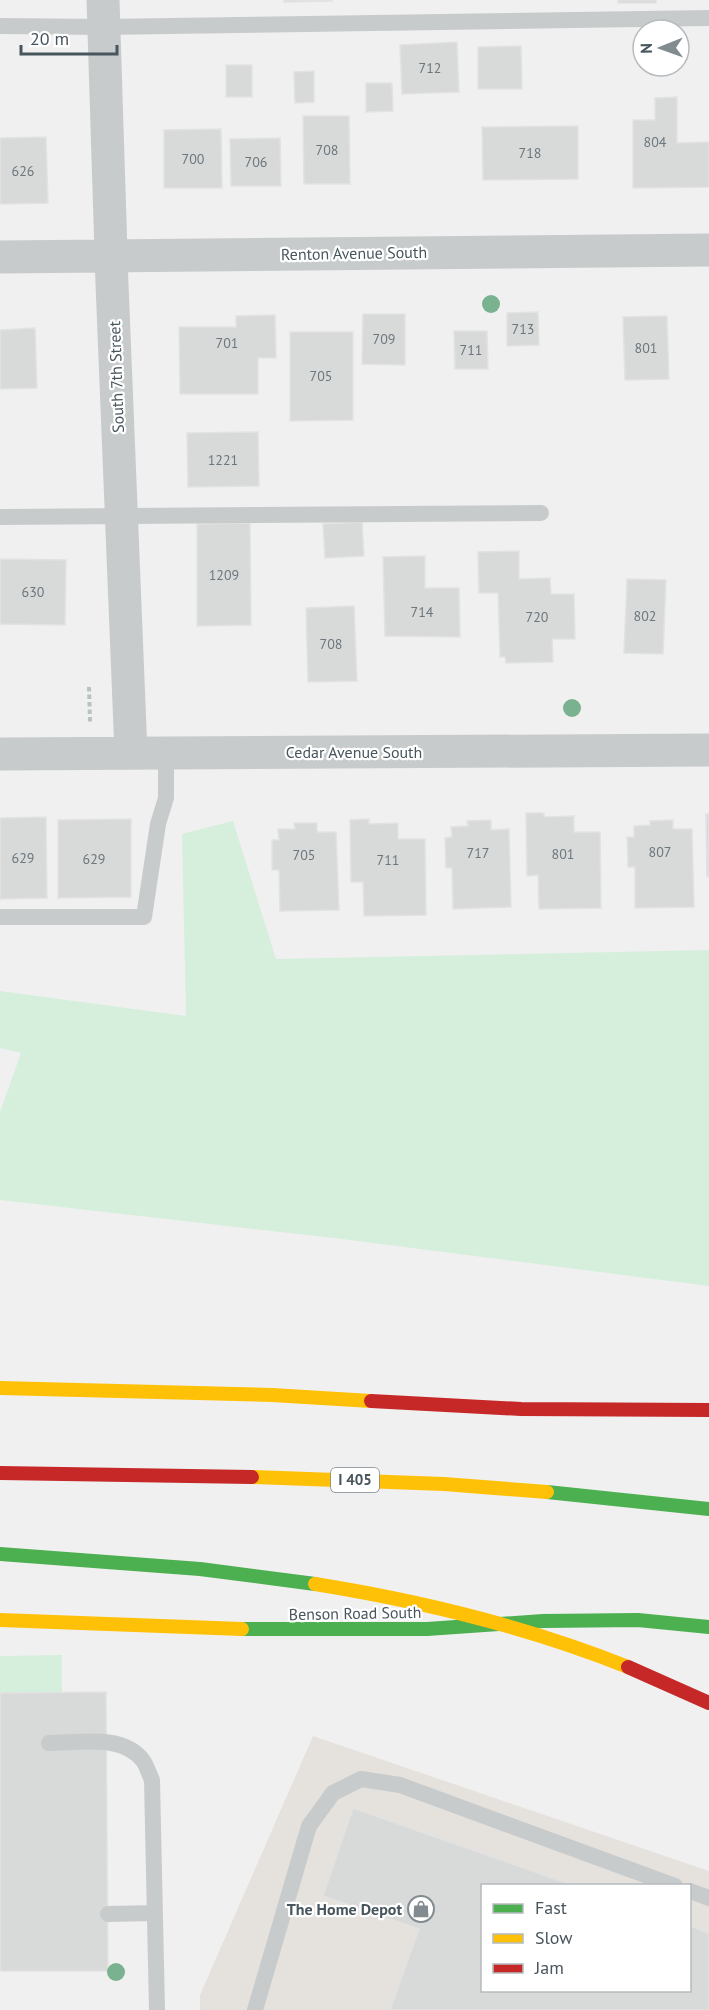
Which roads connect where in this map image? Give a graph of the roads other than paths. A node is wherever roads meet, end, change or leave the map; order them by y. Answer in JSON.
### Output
{"nodes":[{"id":1,"x":104,"y":14,"type":"edge"},
{"id":2,"x":709,"y":18,"type":"edge"},
{"id":3,"x":0,"y":26,"type":"edge"},
{"id":4,"x":709,"y":250,"type":"edge"},
{"id":5,"x":111,"y":255,"type":"junction"},
{"id":6,"x":0,"y":257,"type":"edge"},
{"id":7,"x":541,"y":513,"type":"dead end"},
{"id":8,"x":0,"y":517,"type":"edge"},
{"id":9,"x":122,"y":517,"type":"junction"},
{"id":10,"x":709,"y":750,"type":"edge"},
{"id":11,"x":132,"y":753,"type":"junction"},
{"id":12,"x":166,"y":753,"type":"junction"},
{"id":13,"x":0,"y":754,"type":"edge"},
{"id":14,"x":0,"y":917,"type":"edge"},
{"id":15,"x":0,"y":1388,"type":"edge"},
{"id":16,"x":521,"y":1409,"type":"junction"},
{"id":17,"x":709,"y":1410,"type":"edge"},
{"id":18,"x":674,"y":1423,"type":"dead end"},
{"id":19,"x":0,"y":1473,"type":"edge"},
{"id":20,"x":709,"y":1509,"type":"edge"},
{"id":21,"x":0,"y":1554,"type":"edge"},
{"id":22,"x":0,"y":1620,"type":"edge"},
{"id":23,"x":709,"y":1627,"type":"edge"},
{"id":24,"x":709,"y":1703,"type":"edge"},
{"id":25,"x":49,"y":1743,"type":"dead end"},
{"id":26,"x":670,"y":1884,"type":"edge"},
{"id":27,"x":691,"y":1891,"type":"edge"},
{"id":28,"x":709,"y":1898,"type":"edge"},
{"id":29,"x":155,"y":1913,"type":"junction"},
{"id":30,"x":108,"y":1914,"type":"dead end"},
{"id":31,"x":157,"y":2010,"type":"edge"},
{"id":32,"x":255,"y":2010,"type":"edge"}],
"edges":[{"from":1,"to":2,"type":"lane"},
{"from":1,"to":3,"type":"lane"},
{"from":1,"to":5,"type":"street","name":"South 7th Street"},
{"from":4,"to":5,"type":"street","name":"Renton Avenue South"},
{"from":5,"to":6,"type":"street","name":"Renton Avenue South"},
{"from":5,"to":9,"type":"street","name":"South 7th Street"},
{"from":7,"to":9,"type":"lane"},
{"from":8,"to":9,"type":"lane"},
{"from":9,"to":11,"type":"street","name":"South 7th Street"},
{"from":10,"to":12,"type":"street","name":"Cedar Avenue South"},
{"from":11,"to":12,"type":"street","name":"Cedar Avenue South"},
{"from":11,"to":13,"type":"street","name":"Cedar Avenue South"},
{"from":12,"to":14,"type":"lane"},
{"from":15,"to":16,"type":"main road"},
{"from":16,"to":17,"type":"main road"},
{"from":16,"to":18,"type":"main road"},
{"from":19,"to":20,"type":"main road","number":"I 405"},
{"from":21,"to":24,"type":"main road"},
{"from":22,"to":23,"type":"main road","name":"Benson Road South"},
{"from":25,"to":29,"type":"lane"},
{"from":26,"to":32,"type":"lane"},
{"from":27,"to":28,"type":"lane"},
{"from":29,"to":30,"type":"lane"},
{"from":29,"to":31,"type":"lane"}]}
